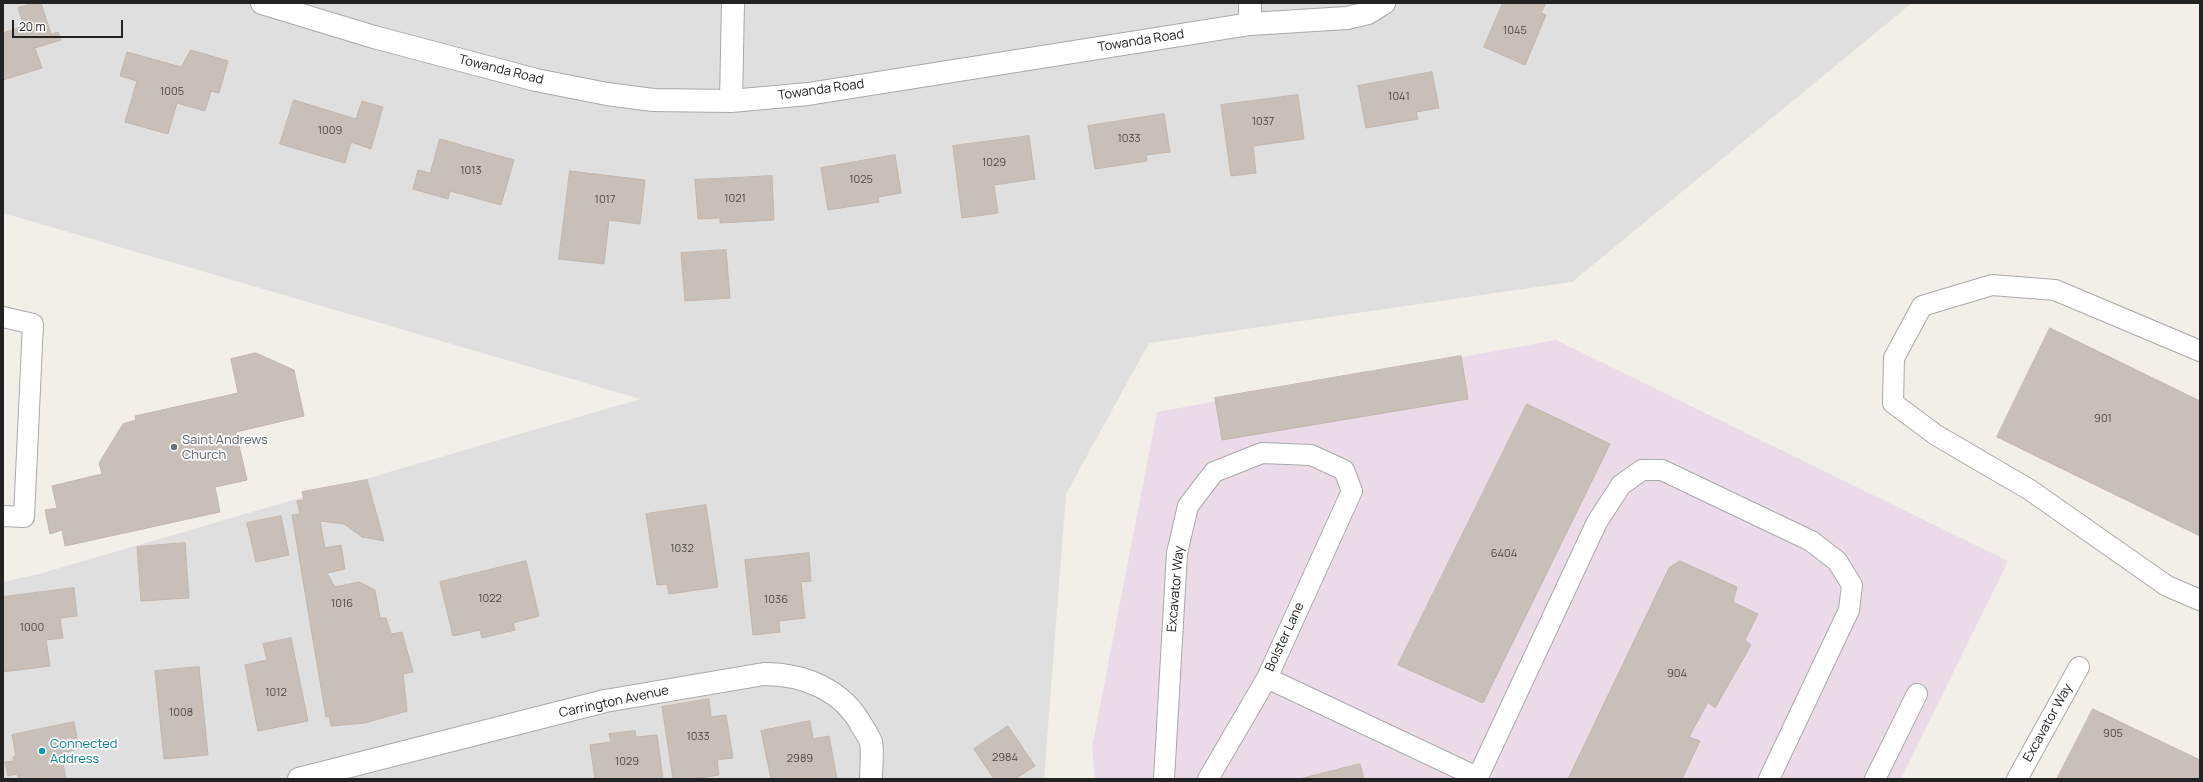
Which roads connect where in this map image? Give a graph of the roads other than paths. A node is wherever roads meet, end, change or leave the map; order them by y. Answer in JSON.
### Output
{"nodes":[{"id":1,"x":262,"y":3,"type":"edge"},
{"id":2,"x":733,"y":3,"type":"edge"},
{"id":3,"x":1384,"y":3,"type":"edge"},
{"id":4,"x":1250,"y":13,"type":"edge"},
{"id":5,"x":731,"y":101,"type":"junction"},
{"id":6,"x":3,"y":317,"type":"edge"},
{"id":7,"x":2200,"y":351,"type":"edge"},
{"id":8,"x":1352,"y":491,"type":"joint"},
{"id":9,"x":3,"y":516,"type":"edge"},
{"id":10,"x":2200,"y":600,"type":"edge"},
{"id":11,"x":2079,"y":667,"type":"dead end"},
{"id":12,"x":1266,"y":678,"type":"junction"},
{"id":13,"x":1917,"y":694,"type":"dead end"},
{"id":14,"x":1477,"y":778,"type":"edge"},
{"id":15,"x":299,"y":779,"type":"edge"},
{"id":16,"x":872,"y":779,"type":"edge"},
{"id":17,"x":1164,"y":779,"type":"edge"},
{"id":18,"x":1208,"y":779,"type":"edge"},
{"id":19,"x":1769,"y":779,"type":"edge"},
{"id":20,"x":1875,"y":779,"type":"edge"},
{"id":21,"x":2017,"y":779,"type":"edge"}],
"edges":[{"from":1,"to":5,"type":"street","name":"Towanda Road"},
{"from":2,"to":5,"type":"street"},
{"from":3,"to":4,"type":"street","name":"Towanda Road"},
{"from":4,"to":5,"type":"street","name":"Towanda Road"},
{"from":6,"to":9,"type":"lane"},
{"from":7,"to":10,"type":"lane"},
{"from":8,"to":12,"type":"lane","name":"Bolster Lane"},
{"from":8,"to":17,"type":"lane","name":"Excavator Way"},
{"from":11,"to":21,"type":"lane","name":"Excavator Way"},
{"from":12,"to":14,"type":"lane"},
{"from":12,"to":18,"type":"lane","name":"Bolster Lane"},
{"from":13,"to":20,"type":"lane"},
{"from":14,"to":19,"type":"lane"},
{"from":15,"to":16,"type":"street","name":"Carrington Avenue"}]}
